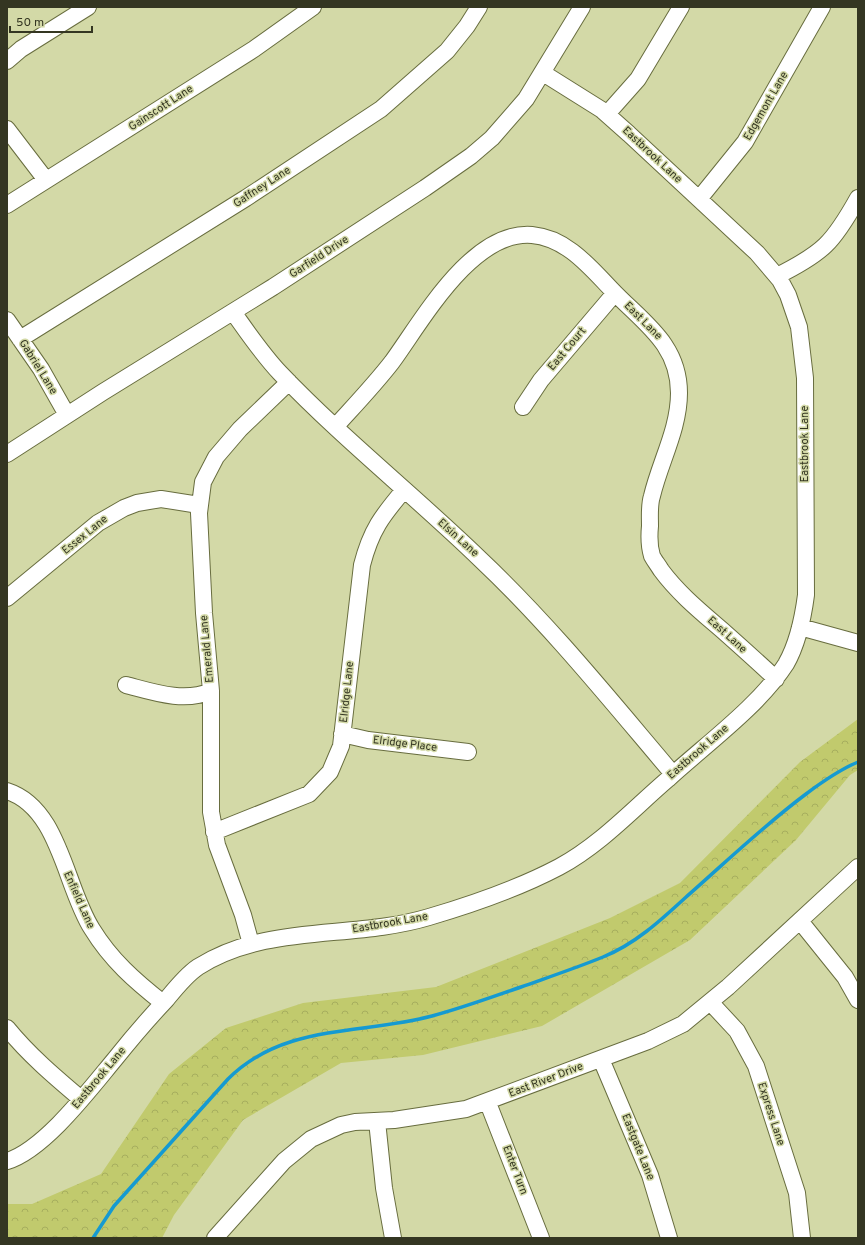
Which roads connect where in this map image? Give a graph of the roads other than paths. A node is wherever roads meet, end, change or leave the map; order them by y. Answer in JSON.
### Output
{"nodes":[{"id":1,"x":88,"y":7,"type":"edge"},
{"id":2,"x":313,"y":7,"type":"edge"},
{"id":3,"x":479,"y":7,"type":"edge"},
{"id":4,"x":582,"y":7,"type":"edge"},
{"id":5,"x":681,"y":7,"type":"edge"},
{"id":6,"x":822,"y":7,"type":"edge"},
{"id":7,"x":7,"y":61,"type":"edge"},
{"id":8,"x":543,"y":73,"type":"junction"},
{"id":9,"x":607,"y":114,"type":"junction"},
{"id":10,"x":7,"y":129,"type":"edge"},
{"id":11,"x":46,"y":180,"type":"junction"},
{"id":12,"x":858,"y":198,"type":"edge"},
{"id":13,"x":699,"y":199,"type":"junction"},
{"id":14,"x":7,"y":205,"type":"edge"},
{"id":15,"x":777,"y":276,"type":"junction"},
{"id":16,"x":615,"y":293,"type":"junction"},
{"id":17,"x":233,"y":312,"type":"junction"},
{"id":18,"x":7,"y":320,"type":"edge"},
{"id":19,"x":20,"y":338,"type":"junction"},
{"id":20,"x":290,"y":382,"type":"junction"},
{"id":21,"x":523,"y":407,"type":"dead end"},
{"id":22,"x":68,"y":415,"type":"junction"},
{"id":23,"x":336,"y":426,"type":"junction"},
{"id":24,"x":7,"y":454,"type":"edge"},
{"id":25,"x":404,"y":490,"type":"junction"},
{"id":26,"x":200,"y":505,"type":"junction"},
{"id":27,"x":7,"y":598,"type":"edge"},
{"id":28,"x":800,"y":627,"type":"junction"},
{"id":29,"x":858,"y":643,"type":"edge"},
{"id":30,"x":776,"y":679,"type":"junction"},
{"id":31,"x":126,"y":685,"type":"dead end"},
{"id":32,"x":211,"y":691,"type":"junction"},
{"id":33,"x":342,"y":734,"type":"junction"},
{"id":34,"x":468,"y":752,"type":"dead end"},
{"id":35,"x":673,"y":774,"type":"junction"},
{"id":36,"x":7,"y":791,"type":"edge"},
{"id":37,"x":214,"y":832,"type":"junction"},
{"id":38,"x":858,"y":867,"type":"edge"},
{"id":39,"x":800,"y":921,"type":"junction"},
{"id":40,"x":251,"y":944,"type":"junction"},
{"id":41,"x":858,"y":1000,"type":"edge"},
{"id":42,"x":163,"y":1003,"type":"junction"},
{"id":43,"x":711,"y":1003,"type":"junction"},
{"id":44,"x":7,"y":1028,"type":"edge"},
{"id":45,"x":601,"y":1059,"type":"junction"},
{"id":46,"x":81,"y":1099,"type":"junction"},
{"id":47,"x":488,"y":1103,"type":"junction"},
{"id":48,"x":377,"y":1121,"type":"junction"},
{"id":49,"x":7,"y":1161,"type":"edge"},
{"id":50,"x":215,"y":1238,"type":"edge"},
{"id":51,"x":393,"y":1238,"type":"edge"},
{"id":52,"x":541,"y":1238,"type":"edge"},
{"id":53,"x":669,"y":1238,"type":"edge"},
{"id":54,"x":802,"y":1238,"type":"edge"}],
"edges":[{"from":1,"to":7,"type":"street"},
{"from":2,"to":11,"type":"street","name":"Gainscott Lane"},
{"from":3,"to":19,"type":"street","name":"Gaffney Lane"},
{"from":4,"to":8,"type":"street","name":"Garfield Drive"},
{"from":5,"to":9,"type":"street"},
{"from":6,"to":13,"type":"street","name":"Edgemont Lane"},
{"from":8,"to":9,"type":"street","name":"Eastbrook Lane"},
{"from":8,"to":17,"type":"street","name":"Garfield Drive"},
{"from":9,"to":13,"type":"street","name":"Eastbrook Lane"},
{"from":10,"to":11,"type":"street"},
{"from":11,"to":14,"type":"street","name":"Gainscott Lane"},
{"from":12,"to":15,"type":"street"},
{"from":13,"to":15,"type":"street","name":"Eastbrook Lane"},
{"from":15,"to":28,"type":"street","name":"Eastbrook Lane"},
{"from":16,"to":21,"type":"street","name":"East Court"},
{"from":16,"to":23,"type":"street","name":"East Lane"},
{"from":16,"to":30,"type":"street","name":"East Lane"},
{"from":17,"to":20,"type":"street","name":"Elsin Lane"},
{"from":17,"to":22,"type":"street","name":"Garfield Drive"},
{"from":18,"to":19,"type":"street","name":"Gabriel Lane"},
{"from":19,"to":22,"type":"street","name":"Gabriel Lane"},
{"from":20,"to":23,"type":"street","name":"Elsin Lane"},
{"from":20,"to":26,"type":"street","name":"Emerald Lane"},
{"from":22,"to":24,"type":"street","name":"Garfield Drive"},
{"from":23,"to":25,"type":"street","name":"Elsin Lane"},
{"from":25,"to":33,"type":"street","name":"Elridge Lane"},
{"from":25,"to":35,"type":"street","name":"Elsin Lane"},
{"from":26,"to":27,"type":"street","name":"Essex Lane"},
{"from":26,"to":32,"type":"street","name":"Emerald Lane"},
{"from":28,"to":29,"type":"street"},
{"from":28,"to":30,"type":"street","name":"Eastbrook Lane"},
{"from":30,"to":35,"type":"street","name":"Eastbrook Lane"},
{"from":31,"to":32,"type":"street"},
{"from":32,"to":37,"type":"street","name":"Emerald Lane"},
{"from":33,"to":34,"type":"street","name":"Elridge Place"},
{"from":33,"to":37,"type":"street","name":"Elridge Lane"},
{"from":35,"to":40,"type":"street","name":"Eastbrook Lane"},
{"from":36,"to":42,"type":"street","name":"Enfield Lane"},
{"from":37,"to":40,"type":"street","name":"Emerald Lane"},
{"from":38,"to":39,"type":"street","name":"East River Drive"},
{"from":39,"to":41,"type":"street"},
{"from":39,"to":43,"type":"street","name":"East River Drive"},
{"from":40,"to":42,"type":"street","name":"Eastbrook Lane"},
{"from":42,"to":46,"type":"street","name":"Eastbrook Lane"},
{"from":43,"to":45,"type":"street","name":"East River Drive"},
{"from":43,"to":54,"type":"street","name":"Express Lane"},
{"from":44,"to":46,"type":"street"},
{"from":45,"to":47,"type":"street","name":"East River Drive"},
{"from":45,"to":53,"type":"street","name":"Eastgate Lane"},
{"from":46,"to":49,"type":"street","name":"Eastbrook Lane"},
{"from":47,"to":48,"type":"street","name":"East River Drive"},
{"from":47,"to":52,"type":"street","name":"Enter Turn"},
{"from":48,"to":50,"type":"street","name":"East River Drive"},
{"from":48,"to":51,"type":"street"}]}
